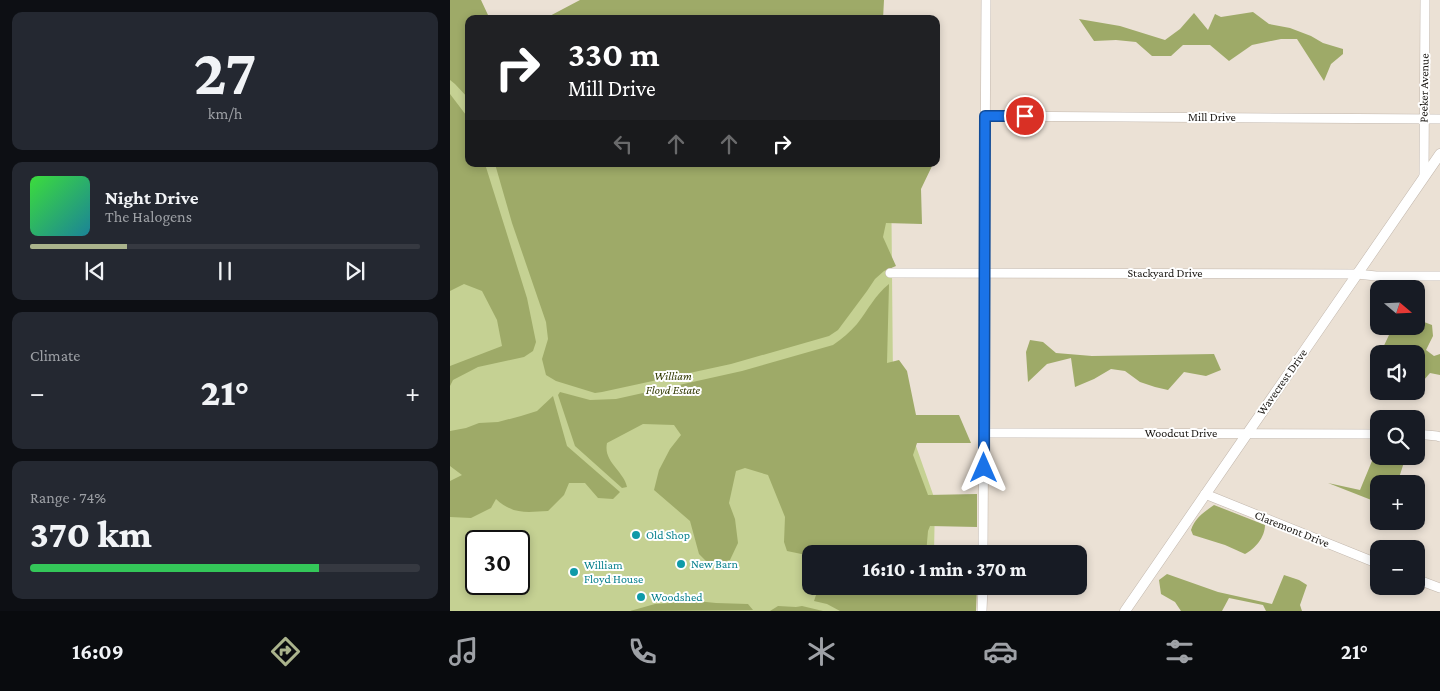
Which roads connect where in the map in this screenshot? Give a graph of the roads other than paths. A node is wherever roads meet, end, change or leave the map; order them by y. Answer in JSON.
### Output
{"nodes":[{"id":1,"x":986,"y":0,"type":"edge"},
{"id":2,"x":1425,"y":0,"type":"edge"},
{"id":3,"x":985,"y":116,"type":"junction"},
{"id":4,"x":1423,"y":119,"type":"junction"},
{"id":5,"x":1440,"y":119,"type":"edge"},
{"id":6,"x":1440,"y":154,"type":"edge"},
{"id":7,"x":1424,"y":176,"type":"junction"},
{"id":8,"x":890,"y":273,"type":"dead end"},
{"id":9,"x":984,"y":273,"type":"junction"},
{"id":10,"x":1357,"y":274,"type":"junction"},
{"id":11,"x":1440,"y":276,"type":"edge"},
{"id":12,"x":984,"y":433,"type":"junction"},
{"id":13,"x":1247,"y":433,"type":"junction"},
{"id":14,"x":1370,"y":434,"type":"edge"},
{"id":15,"x":1425,"y":435,"type":"edge"},
{"id":16,"x":1440,"y":437,"type":"edge"},
{"id":17,"x":1205,"y":494,"type":"junction"},
{"id":18,"x":983,"y":545,"type":"edge"},
{"id":19,"x":1370,"y":560,"type":"edge"},
{"id":20,"x":1425,"y":582,"type":"edge"},
{"id":21,"x":1440,"y":588,"type":"edge"},
{"id":22,"x":983,"y":595,"type":"edge"},
{"id":23,"x":982,"y":611,"type":"edge"},
{"id":24,"x":1125,"y":611,"type":"edge"}],
"edges":[{"from":1,"to":3,"type":"street"},
{"from":2,"to":4,"type":"street","name":"Peeker Avenue"},
{"from":3,"to":4,"type":"street","name":"Mill Drive"},
{"from":3,"to":9,"type":"street"},
{"from":4,"to":5,"type":"street","name":"Mill Drive"},
{"from":4,"to":7,"type":"street","name":"Peeker Avenue"},
{"from":6,"to":7,"type":"street","name":"Wavecrest Drive"},
{"from":7,"to":10,"type":"street","name":"Wavecrest Drive"},
{"from":8,"to":9,"type":"street","name":"Stackyard Drive"},
{"from":9,"to":10,"type":"street","name":"Stackyard Drive"},
{"from":9,"to":12,"type":"street"},
{"from":10,"to":11,"type":"street","name":"Stackyard Drive"},
{"from":10,"to":13,"type":"street","name":"Wavecrest Drive"},
{"from":12,"to":13,"type":"street","name":"Woodcut Drive"},
{"from":12,"to":18,"type":"street"},
{"from":13,"to":14,"type":"street","name":"Woodcut Drive"},
{"from":13,"to":17,"type":"street","name":"Wavecrest Drive"},
{"from":15,"to":16,"type":"street"},
{"from":17,"to":19,"type":"street","name":"Claremont Drive"},
{"from":17,"to":24,"type":"street","name":"Wavecrest Drive"},
{"from":20,"to":21,"type":"street"},
{"from":22,"to":23,"type":"street"}]}
